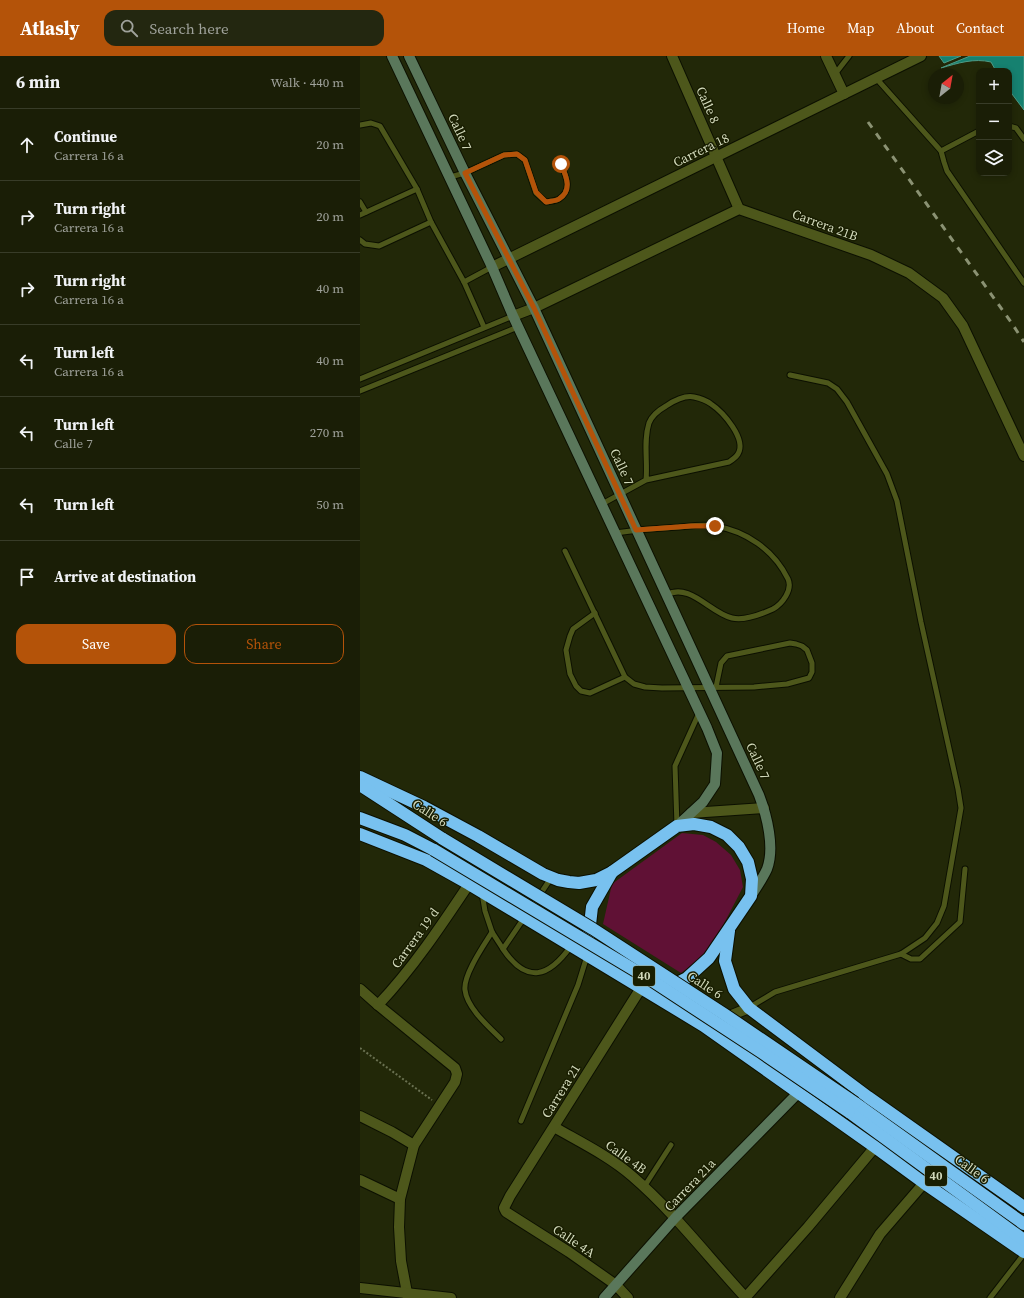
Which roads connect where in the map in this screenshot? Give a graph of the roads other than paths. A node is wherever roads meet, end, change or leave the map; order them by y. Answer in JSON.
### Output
{"nodes":[{"id":1,"x":392,"y":56,"type":"edge"},
{"id":2,"x":409,"y":56,"type":"edge"},
{"id":3,"x":672,"y":56,"type":"edge"},
{"id":4,"x":826,"y":56,"type":"edge"},
{"id":5,"x":849,"y":56,"type":"edge"},
{"id":6,"x":922,"y":56,"type":"edge"},
{"id":7,"x":835,"y":74,"type":"junction"},
{"id":8,"x":876,"y":78,"type":"junction"},
{"id":9,"x":844,"y":94,"type":"junction"},
{"id":10,"x":360,"y":125,"type":"edge"},
{"id":11,"x":1012,"y":127,"type":"edge"},
{"id":12,"x":976,"y":133,"type":"edge"},
{"id":13,"x":1024,"y":139,"type":"edge"},
{"id":14,"x":941,"y":151,"type":"junction"},
{"id":15,"x":716,"y":157,"type":"junction"},
{"id":16,"x":561,"y":164,"type":"dead end"},
{"id":17,"x":465,"y":173,"type":"junction"},
{"id":18,"x":450,"y":178,"type":"junction"},
{"id":19,"x":417,"y":189,"type":"junction"},
{"id":20,"x":360,"y":202,"type":"edge"},
{"id":21,"x":739,"y":208,"type":"junction"},
{"id":22,"x":366,"y":212,"type":"junction"},
{"id":23,"x":360,"y":215,"type":"edge"},
{"id":24,"x":432,"y":222,"type":"junction"},
{"id":25,"x":360,"y":240,"type":"edge"},
{"id":26,"x":508,"y":259,"type":"junction"},
{"id":27,"x":492,"y":266,"type":"junction"},
{"id":28,"x":464,"y":282,"type":"junction"},
{"id":29,"x":1024,"y":283,"type":"edge"},
{"id":30,"x":534,"y":308,"type":"junction"},
{"id":31,"x":513,"y":316,"type":"junction"},
{"id":32,"x":484,"y":327,"type":"junction"},
{"id":33,"x":518,"y":327,"type":"junction"},
{"id":34,"x":790,"y":375,"type":"dead end"},
{"id":35,"x":360,"y":379,"type":"edge"},
{"id":36,"x":360,"y":391,"type":"edge"},
{"id":37,"x":1024,"y":456,"type":"edge"},
{"id":38,"x":646,"y":480,"type":"junction"},
{"id":39,"x":620,"y":494,"type":"junction"},
{"id":40,"x":602,"y":504,"type":"junction"},
{"id":41,"x":636,"y":530,"type":"junction"},
{"id":42,"x":615,"y":533,"type":"junction"},
{"id":43,"x":565,"y":551,"type":"dead end"},
{"id":44,"x":666,"y":594,"type":"junction"},
{"id":45,"x":595,"y":613,"type":"junction"},
{"id":46,"x":625,"y":677,"type":"junction"},
{"id":47,"x":688,"y":687,"type":"junction"},
{"id":48,"x":713,"y":688,"type":"junction"},
{"id":49,"x":700,"y":712,"type":"junction"},
{"id":50,"x":360,"y":777,"type":"edge"},
{"id":51,"x":360,"y":785,"type":"edge"},
{"id":52,"x":764,"y":808,"type":"junction"},
{"id":53,"x":691,"y":813,"type":"junction"},
{"id":54,"x":360,"y":818,"type":"edge"},
{"id":55,"x":677,"y":826,"type":"junction"},
{"id":56,"x":360,"y":834,"type":"edge"},
{"id":57,"x":966,"y":869,"type":"dead end"},
{"id":58,"x":612,"y":872,"type":"junction"},
{"id":59,"x":551,"y":878,"type":"junction"},
{"id":60,"x":469,"y":884,"type":"junction"},
{"id":61,"x":481,"y":891,"type":"junction"},
{"id":62,"x":751,"y":896,"type":"junction"},
{"id":63,"x":525,"y":917,"type":"junction"},
{"id":64,"x":730,"y":929,"type":"junction"},
{"id":65,"x":492,"y":932,"type":"junction"},
{"id":66,"x":572,"y":945,"type":"junction"},
{"id":67,"x":503,"y":949,"type":"junction"},
{"id":68,"x":587,"y":954,"type":"junction"},
{"id":69,"x":901,"y":954,"type":"junction"},
{"id":70,"x":641,"y":988,"type":"junction"},
{"id":71,"x":360,"y":989,"type":"edge"},
{"id":72,"x":654,"y":995,"type":"junction"},
{"id":73,"x":378,"y":1005,"type":"junction"},
{"id":74,"x":749,"y":1008,"type":"junction"},
{"id":75,"x":704,"y":1026,"type":"junction"},
{"id":76,"x":501,"y":1039,"type":"dead end"},
{"id":77,"x":798,"y":1093,"type":"junction"},
{"id":78,"x":852,"y":1108,"type":"junction"},
{"id":79,"x":360,"y":1116,"type":"edge"},
{"id":80,"x":521,"y":1120,"type":"dead end"},
{"id":81,"x":554,"y":1127,"type":"junction"},
{"id":82,"x":414,"y":1145,"type":"junction"},
{"id":83,"x":671,"y":1145,"type":"dead end"},
{"id":84,"x":875,"y":1146,"type":"junction"},
{"id":85,"x":360,"y":1180,"type":"edge"},
{"id":86,"x":924,"y":1183,"type":"junction"},
{"id":87,"x":644,"y":1187,"type":"junction"},
{"id":88,"x":400,"y":1199,"type":"junction"},
{"id":89,"x":1024,"y":1207,"type":"edge"},
{"id":90,"x":504,"y":1208,"type":"joint"},
{"id":91,"x":675,"y":1218,"type":"junction"},
{"id":92,"x":1024,"y":1224,"type":"edge"},
{"id":93,"x":1024,"y":1240,"type":"edge"},
{"id":94,"x":1024,"y":1253,"type":"edge"},
{"id":95,"x":616,"y":1284,"type":"junction"},
{"id":96,"x":360,"y":1288,"type":"edge"},
{"id":97,"x":407,"y":1295,"type":"edge"},
{"id":98,"x":451,"y":1298,"type":"edge"},
{"id":99,"x":604,"y":1298,"type":"edge"},
{"id":100,"x":628,"y":1298,"type":"edge"},
{"id":101,"x":746,"y":1298,"type":"edge"},
{"id":102,"x":840,"y":1298,"type":"edge"},
{"id":103,"x":990,"y":1298,"type":"edge"}],
"edges":[{"from":1,"to":18,"type":"main road"},
{"from":2,"to":17,"type":"main road","name":"Calle 7"},
{"from":3,"to":15,"type":"street","name":"Calle 8"},
{"from":4,"to":7,"type":"street"},
{"from":5,"to":7,"type":"lane"},
{"from":6,"to":8,"type":"street","name":"Carrera 18"},
{"from":7,"to":9,"type":"street"},
{"from":8,"to":9,"type":"street","name":"Carrera 18"},
{"from":8,"to":14,"type":"lane"},
{"from":9,"to":15,"type":"street","name":"Carrera 18"},
{"from":10,"to":19,"type":"lane"},
{"from":11,"to":13,"type":"lane"},
{"from":12,"to":14,"type":"lane"},
{"from":14,"to":29,"type":"lane"},
{"from":15,"to":21,"type":"street","name":"Calle 8"},
{"from":15,"to":26,"type":"street","name":"Carrera 18"},
{"from":16,"to":17,"type":"lane"},
{"from":17,"to":18,"type":"lane"},
{"from":17,"to":26,"type":"main road","name":"Calle 7"},
{"from":18,"to":27,"type":"main road"},
{"from":19,"to":22,"type":"lane"},
{"from":19,"to":24,"type":"lane"},
{"from":20,"to":22,"type":"lane"},
{"from":21,"to":30,"type":"street"},
{"from":21,"to":37,"type":"street","name":"Carrera 21B"},
{"from":22,"to":23,"type":"lane"},
{"from":24,"to":25,"type":"lane"},
{"from":24,"to":28,"type":"lane"},
{"from":26,"to":27,"type":"street","name":"Carrera 18"},
{"from":26,"to":30,"type":"main road","name":"Calle 7"},
{"from":27,"to":28,"type":"lane"},
{"from":27,"to":31,"type":"main road"},
{"from":28,"to":32,"type":"lane"},
{"from":30,"to":31,"type":"street"},
{"from":30,"to":39,"type":"main road","name":"Calle 7"},
{"from":31,"to":32,"type":"lane"},
{"from":31,"to":33,"type":"main road"},
{"from":32,"to":35,"type":"lane"},
{"from":33,"to":36,"type":"lane"},
{"from":33,"to":40,"type":"main road"},
{"from":34,"to":69,"type":"lane"},
{"from":38,"to":38,"type":"lane"},
{"from":38,"to":39,"type":"lane"},
{"from":39,"to":40,"type":"lane"},
{"from":39,"to":41,"type":"main road","name":"Calle 7"},
{"from":40,"to":42,"type":"main road"},
{"from":41,"to":42,"type":"lane"},
{"from":41,"to":44,"type":"main road","name":"Calle 7"},
{"from":41,"to":44,"type":"lane"},
{"from":42,"to":47,"type":"main road"},
{"from":43,"to":45,"type":"lane"},
{"from":44,"to":48,"type":"main road","name":"Calle 7"},
{"from":45,"to":46,"type":"lane"},
{"from":45,"to":46,"type":"lane"},
{"from":46,"to":47,"type":"lane"},
{"from":47,"to":48,"type":"lane"},
{"from":47,"to":49,"type":"main road"},
{"from":48,"to":48,"type":"lane"},
{"from":48,"to":52,"type":"main road","name":"Calle 7"},
{"from":49,"to":53,"type":"main road"},
{"from":49,"to":55,"type":"lane"},
{"from":50,"to":59,"type":"highway"},
{"from":51,"to":78,"type":"highway","name":"Calle 6","number":"40","bridge":true},
{"from":52,"to":53,"type":"street"},
{"from":52,"to":62,"type":"main road","name":"Calle 7"},
{"from":53,"to":55,"type":"main road"},
{"from":54,"to":78,"type":"highway","name":"Calle 6","number":"40","bridge":true},
{"from":55,"to":58,"type":"highway"},
{"from":55,"to":62,"type":"highway"},
{"from":56,"to":60,"type":"highway"},
{"from":57,"to":69,"type":"lane"},
{"from":58,"to":59,"type":"highway"},
{"from":58,"to":68,"type":"highway"},
{"from":59,"to":63,"type":"lane"},
{"from":60,"to":61,"type":"highway"},
{"from":60,"to":73,"type":"street","name":"Carrera 19 d"},
{"from":61,"to":63,"type":"highway"},
{"from":61,"to":65,"type":"lane"},
{"from":62,"to":64,"type":"highway"},
{"from":63,"to":66,"type":"highway"},
{"from":63,"to":67,"type":"lane"},
{"from":64,"to":72,"type":"highway"},
{"from":64,"to":74,"type":"highway"},
{"from":65,"to":67,"type":"lane"},
{"from":65,"to":76,"type":"lane"},
{"from":66,"to":67,"type":"lane"},
{"from":66,"to":68,"type":"highway"},
{"from":68,"to":70,"type":"highway"},
{"from":68,"to":80,"type":"lane"},
{"from":69,"to":74,"type":"lane"},
{"from":70,"to":72,"type":"highway"},
{"from":70,"to":81,"type":"street","name":"Carrera 21"},
{"from":71,"to":73,"type":"street"},
{"from":72,"to":75,"type":"highway"},
{"from":73,"to":82,"type":"street"},
{"from":74,"to":75,"type":"street"},
{"from":74,"to":89,"type":"highway"},
{"from":75,"to":77,"type":"highway"},
{"from":77,"to":84,"type":"highway"},
{"from":77,"to":91,"type":"main road","name":"Carrera 21a"},
{"from":78,"to":92,"type":"highway","name":"Calle 6","number":"40"},
{"from":78,"to":93,"type":"highway","name":"Calle 6","number":"40"},
{"from":79,"to":82,"type":"street"},
{"from":81,"to":87,"type":"street","name":"Calle 4B"},
{"from":81,"to":90,"type":"street","name":"Carrera 21"},
{"from":82,"to":88,"type":"street"},
{"from":83,"to":87,"type":"lane"},
{"from":84,"to":86,"type":"highway"},
{"from":84,"to":101,"type":"street"},
{"from":85,"to":88,"type":"street"},
{"from":86,"to":94,"type":"highway"},
{"from":86,"to":102,"type":"street"},
{"from":87,"to":91,"type":"street","name":"Calle 4B"},
{"from":88,"to":97,"type":"street"},
{"from":90,"to":95,"type":"street","name":"Calle 4A"},
{"from":91,"to":95,"type":"main road","name":"Carrera 21a"},
{"from":91,"to":101,"type":"street","name":"Calle 4B"},
{"from":94,"to":103,"type":"lane"},
{"from":95,"to":99,"type":"main road","name":"Carrera 21a"},
{"from":95,"to":100,"type":"street","name":"Calle 4A"},
{"from":96,"to":97,"type":"street"},
{"from":97,"to":98,"type":"street"}]}
